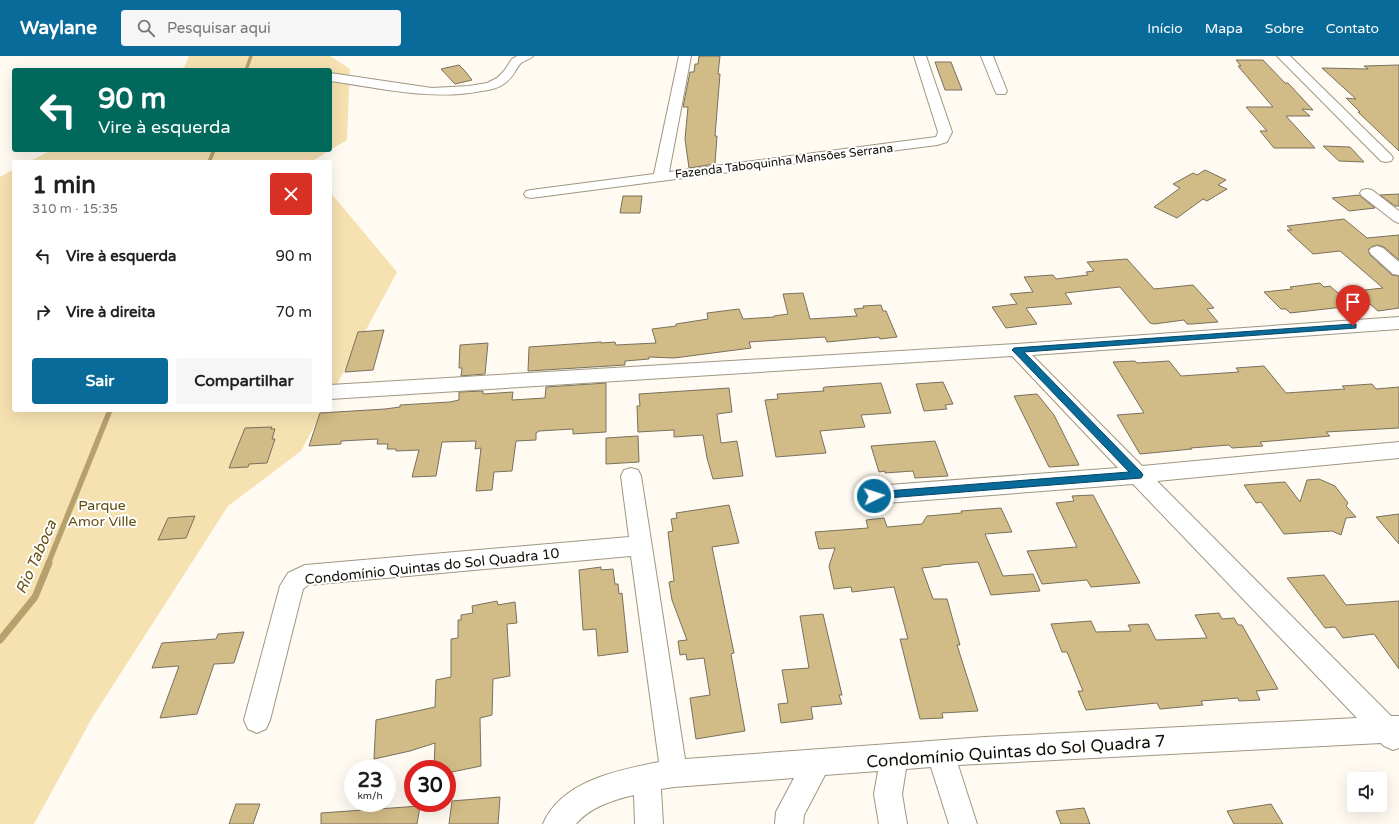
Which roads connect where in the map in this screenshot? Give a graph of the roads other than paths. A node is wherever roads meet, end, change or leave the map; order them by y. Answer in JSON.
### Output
{"nodes":[{"id":1,"x":527,"y":56,"type":"edge"},
{"id":2,"x":685,"y":56,"type":"edge"},
{"id":3,"x":920,"y":56,"type":"edge"},
{"id":4,"x":987,"y":56,"type":"edge"},
{"id":5,"x":1283,"y":56,"type":"edge"},
{"id":6,"x":332,"y":77,"type":"edge"},
{"id":7,"x":1001,"y":91,"type":"dead end"},
{"id":8,"x":1386,"y":158,"type":"dead end"},
{"id":9,"x":661,"y":176,"type":"junction"},
{"id":10,"x":1367,"y":193,"type":"dead end"},
{"id":11,"x":531,"y":194,"type":"dead end"},
{"id":12,"x":1399,"y":218,"type":"edge"},
{"id":13,"x":1376,"y":251,"type":"dead end"},
{"id":14,"x":1399,"y":270,"type":"edge"},
{"id":15,"x":1399,"y":323,"type":"edge"},
{"id":16,"x":1016,"y":350,"type":"junction"},
{"id":17,"x":332,"y":392,"type":"edge"},
{"id":18,"x":1399,"y":450,"type":"edge"},
{"id":19,"x":1138,"y":475,"type":"junction"},
{"id":20,"x":631,"y":476,"type":"dead end"},
{"id":21,"x":874,"y":496,"type":"dead end"},
{"id":22,"x":641,"y":546,"type":"junction"},
{"id":23,"x":257,"y":720,"type":"dead end"},
{"id":24,"x":1395,"y":734,"type":"edge"},
{"id":25,"x":941,"y":755,"type":"junction"},
{"id":26,"x":894,"y":758,"type":"junction"},
{"id":27,"x":816,"y":764,"type":"junction"},
{"id":28,"x":674,"y":773,"type":"junction"},
{"id":29,"x":640,"y":780,"type":"junction"},
{"id":30,"x":557,"y":824,"type":"edge"},
{"id":31,"x":649,"y":824,"type":"edge"},
{"id":32,"x":789,"y":824,"type":"edge"},
{"id":33,"x":893,"y":824,"type":"edge"},
{"id":34,"x":962,"y":824,"type":"edge"}],
"edges":[{"from":1,"to":6,"type":"street"},
{"from":2,"to":9,"type":"street","name":"Fazenda Taboquinha Mansões Serrana"},
{"from":3,"to":9,"type":"street","name":"Fazenda Taboquinha Mansões Serrana"},
{"from":4,"to":7,"type":"street"},
{"from":5,"to":8,"type":"street"},
{"from":9,"to":11,"type":"street"},
{"from":10,"to":12,"type":"street"},
{"from":13,"to":14,"type":"street"},
{"from":15,"to":16,"type":"street"},
{"from":16,"to":17,"type":"street"},
{"from":16,"to":19,"type":"street"},
{"from":18,"to":19,"type":"street"},
{"from":19,"to":21,"type":"street"},
{"from":19,"to":24,"type":"street"},
{"from":20,"to":22,"type":"street"},
{"from":22,"to":23,"type":"street","name":"Condomínio Quintas do Sol Quadra 10"},
{"from":22,"to":28,"type":"street"},
{"from":24,"to":25,"type":"street","name":"Condomínio Quintas do Sol Quadra 7"},
{"from":25,"to":26,"type":"street","name":"Condomínio Quintas do Sol Quadra 7"},
{"from":25,"to":34,"type":"street"},
{"from":26,"to":27,"type":"street","name":"Condomínio Quintas do Sol Quadra 7"},
{"from":26,"to":33,"type":"street"},
{"from":27,"to":28,"type":"street","name":"Condomínio Quintas do Sol Quadra 7"},
{"from":27,"to":32,"type":"street"},
{"from":28,"to":29,"type":"street","name":"Condomínio Quintas do Sol Quadra 7"},
{"from":29,"to":30,"type":"street"},
{"from":29,"to":31,"type":"street"}]}
